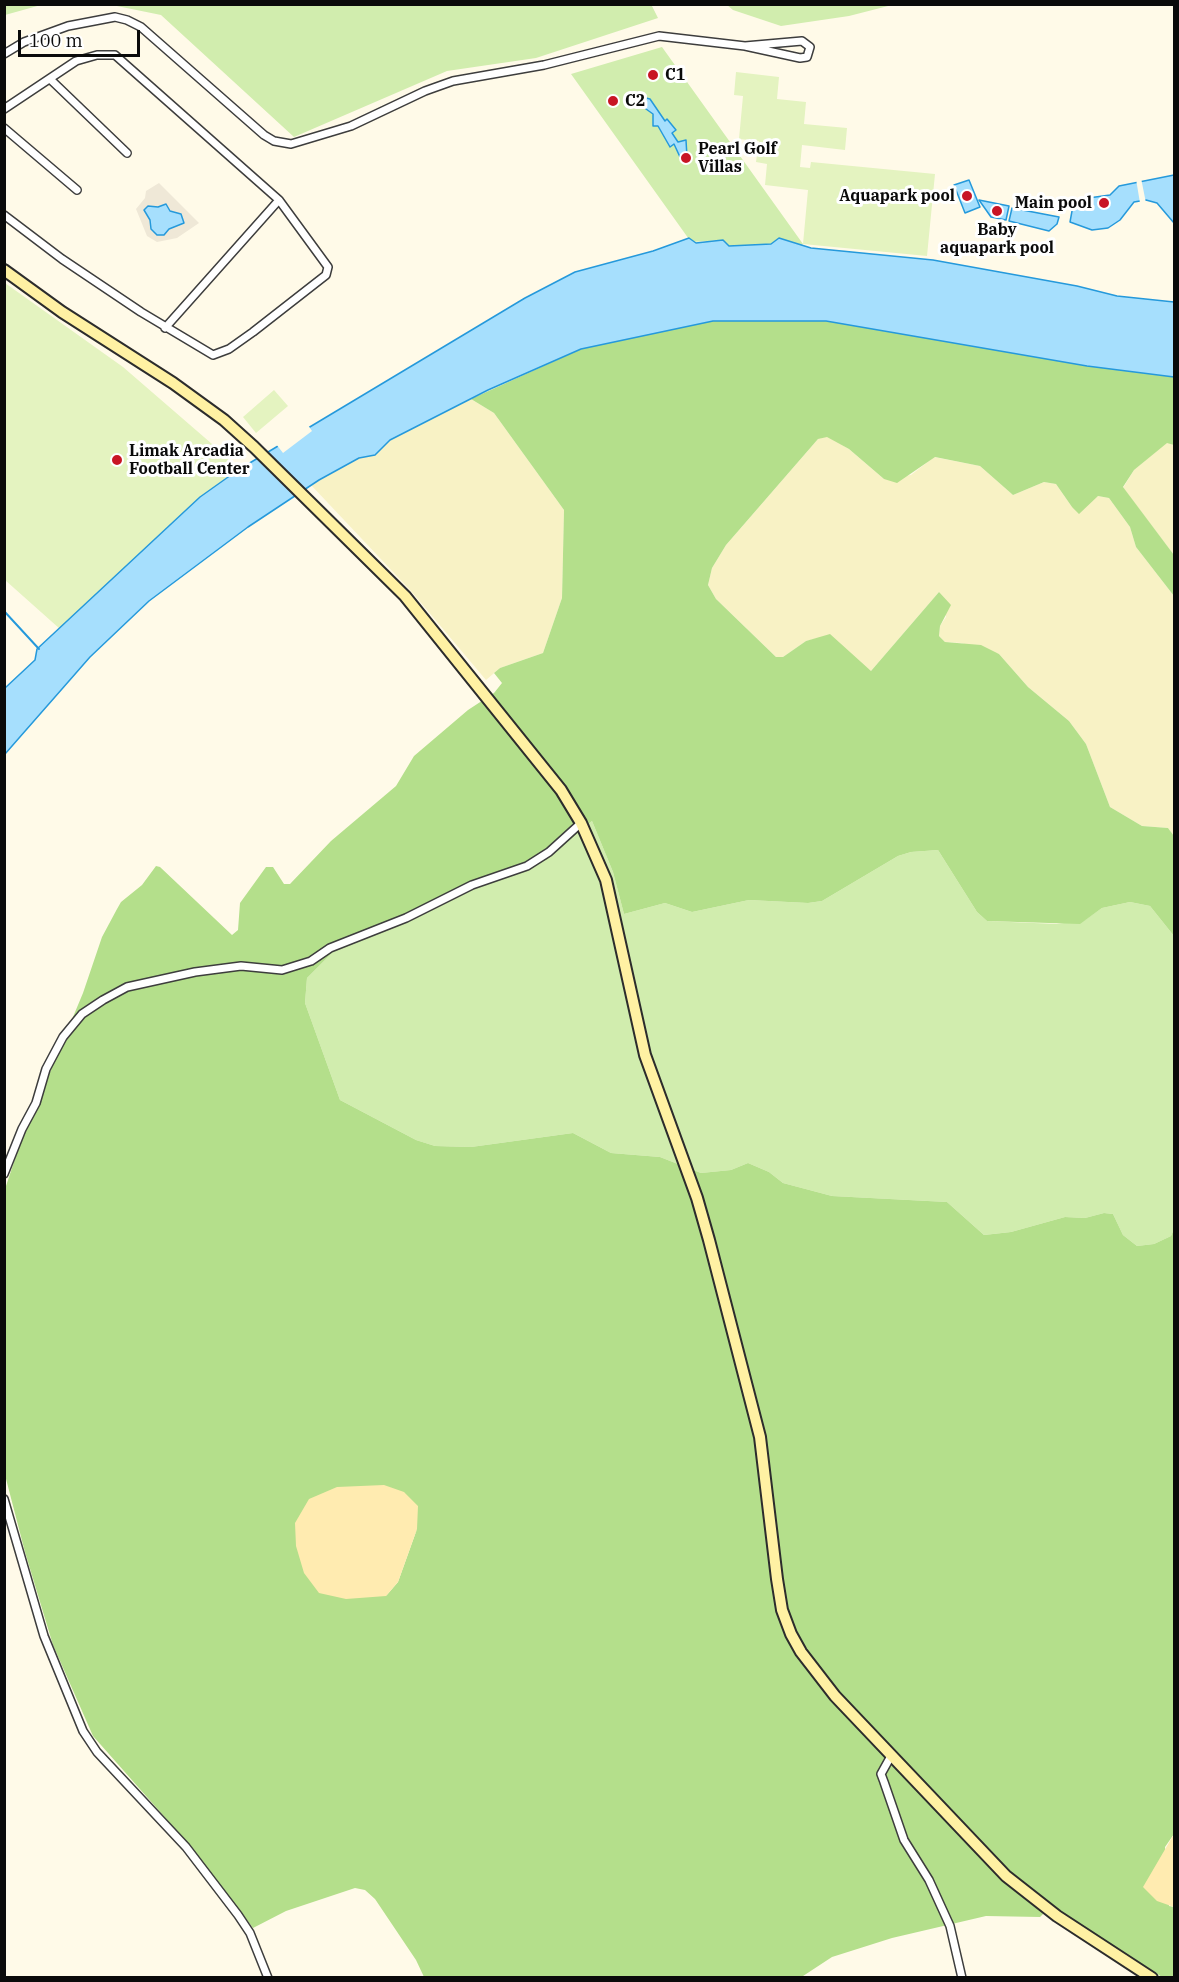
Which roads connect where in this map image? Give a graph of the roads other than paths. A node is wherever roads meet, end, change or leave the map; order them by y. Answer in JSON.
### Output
{"nodes":[{"id":1,"x":745,"y":46,"type":"junction"},
{"id":2,"x":4,"y":54,"type":"edge"},
{"id":3,"x":50,"y":79,"type":"junction"},
{"id":4,"x":4,"y":110,"type":"edge"},
{"id":5,"x":4,"y":128,"type":"edge"},
{"id":6,"x":127,"y":153,"type":"dead end"},
{"id":7,"x":77,"y":190,"type":"dead end"},
{"id":8,"x":279,"y":201,"type":"junction"},
{"id":9,"x":4,"y":215,"type":"edge"},
{"id":10,"x":4,"y":270,"type":"edge"},
{"id":11,"x":165,"y":328,"type":"junction"},
{"id":12,"x":581,"y":823,"type":"junction"},
{"id":13,"x":4,"y":1174,"type":"edge"},
{"id":14,"x":4,"y":1499,"type":"edge"},
{"id":15,"x":891,"y":1756,"type":"junction"},
{"id":16,"x":268,"y":1977,"type":"edge"},
{"id":17,"x":962,"y":1977,"type":"edge"},
{"id":18,"x":1152,"y":1977,"type":"edge"}],
"edges":[{"from":1,"to":1,"type":"street"},
{"from":1,"to":2,"type":"street"},
{"from":3,"to":4,"type":"street"},
{"from":3,"to":6,"type":"street"},
{"from":3,"to":8,"type":"street"},
{"from":5,"to":7,"type":"street"},
{"from":8,"to":11,"type":"street"},
{"from":8,"to":11,"type":"street"},
{"from":9,"to":11,"type":"street"},
{"from":10,"to":12,"type":"street"},
{"from":12,"to":13,"type":"street"},
{"from":12,"to":15,"type":"street"},
{"from":14,"to":16,"type":"street"},
{"from":15,"to":17,"type":"street"},
{"from":15,"to":18,"type":"street"}]}
